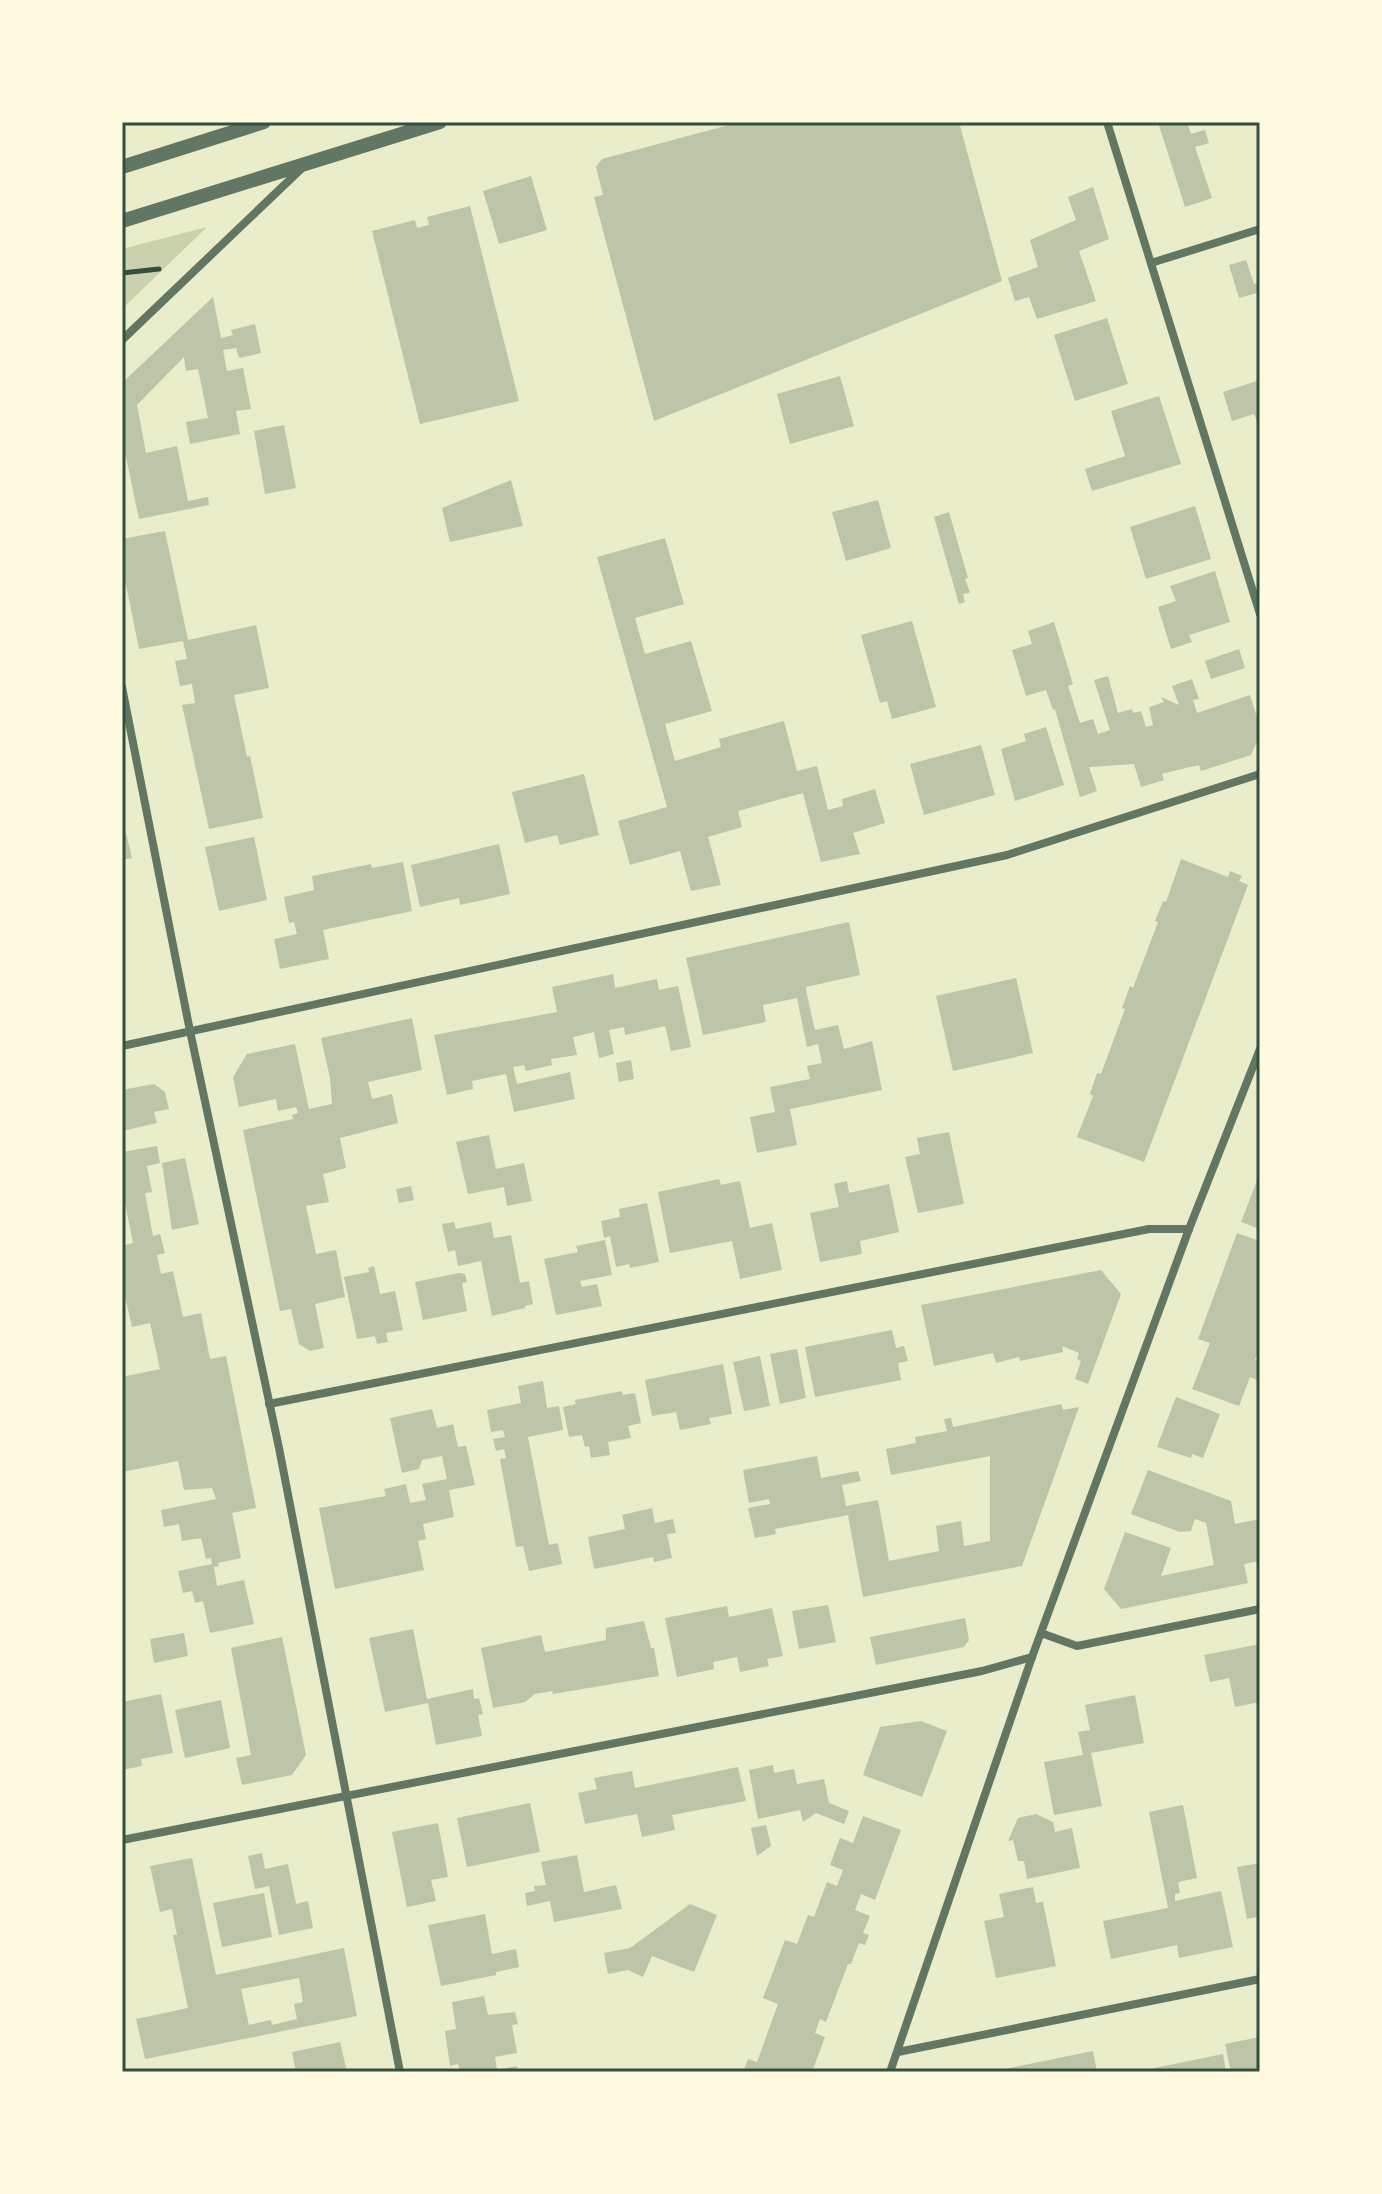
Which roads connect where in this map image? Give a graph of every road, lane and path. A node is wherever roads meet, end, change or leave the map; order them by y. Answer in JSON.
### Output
{"nodes":[{"id":1,"x":264,"y":122,"type":"edge"},
{"id":2,"x":440,"y":122,"type":"edge"},
{"id":3,"x":1107,"y":122,"type":"edge"},
{"id":4,"x":306,"y":164,"type":"junction"},
{"id":5,"x":122,"y":167,"type":"edge"},
{"id":6,"x":122,"y":221,"type":"edge"},
{"id":7,"x":1260,"y":229,"type":"edge"},
{"id":8,"x":1151,"y":263,"type":"junction"},
{"id":9,"x":122,"y":340,"type":"edge"},
{"id":10,"x":1260,"y":614,"type":"edge"},
{"id":11,"x":122,"y":687,"type":"edge"},
{"id":12,"x":1260,"y":774,"type":"edge"},
{"id":13,"x":190,"y":1031,"type":"junction"},
{"id":14,"x":122,"y":1046,"type":"edge"},
{"id":15,"x":1260,"y":1049,"type":"edge"},
{"id":16,"x":1189,"y":1229,"type":"junction"},
{"id":17,"x":269,"y":1404,"type":"junction"},
{"id":18,"x":1260,"y":1609,"type":"edge"},
{"id":19,"x":1041,"y":1633,"type":"junction"},
{"id":20,"x":1032,"y":1657,"type":"junction"},
{"id":21,"x":346,"y":1796,"type":"junction"},
{"id":22,"x":122,"y":1840,"type":"edge"},
{"id":23,"x":1260,"y":1979,"type":"edge"},
{"id":24,"x":898,"y":2052,"type":"junction"},
{"id":25,"x":400,"y":2072,"type":"edge"},
{"id":26,"x":890,"y":2072,"type":"edge"}],
"edges":[{"from":1,"to":5,"type":"street"},
{"from":2,"to":4,"type":"street"},
{"from":3,"to":8,"type":"street"},
{"from":4,"to":6,"type":"street"},
{"from":4,"to":9,"type":"street"},
{"from":7,"to":8,"type":"street"},
{"from":8,"to":10,"type":"street"},
{"from":11,"to":13,"type":"street"},
{"from":12,"to":13,"type":"street"},
{"from":13,"to":14,"type":"street"},
{"from":13,"to":17,"type":"street"},
{"from":15,"to":16,"type":"street"},
{"from":16,"to":17,"type":"street"},
{"from":16,"to":19,"type":"street"},
{"from":17,"to":21,"type":"street"},
{"from":18,"to":19,"type":"street"},
{"from":19,"to":20,"type":"street"},
{"from":20,"to":21,"type":"street"},
{"from":20,"to":24,"type":"street"},
{"from":21,"to":22,"type":"street"},
{"from":21,"to":25,"type":"street"},
{"from":23,"to":24,"type":"street"},
{"from":24,"to":26,"type":"street"}]}
